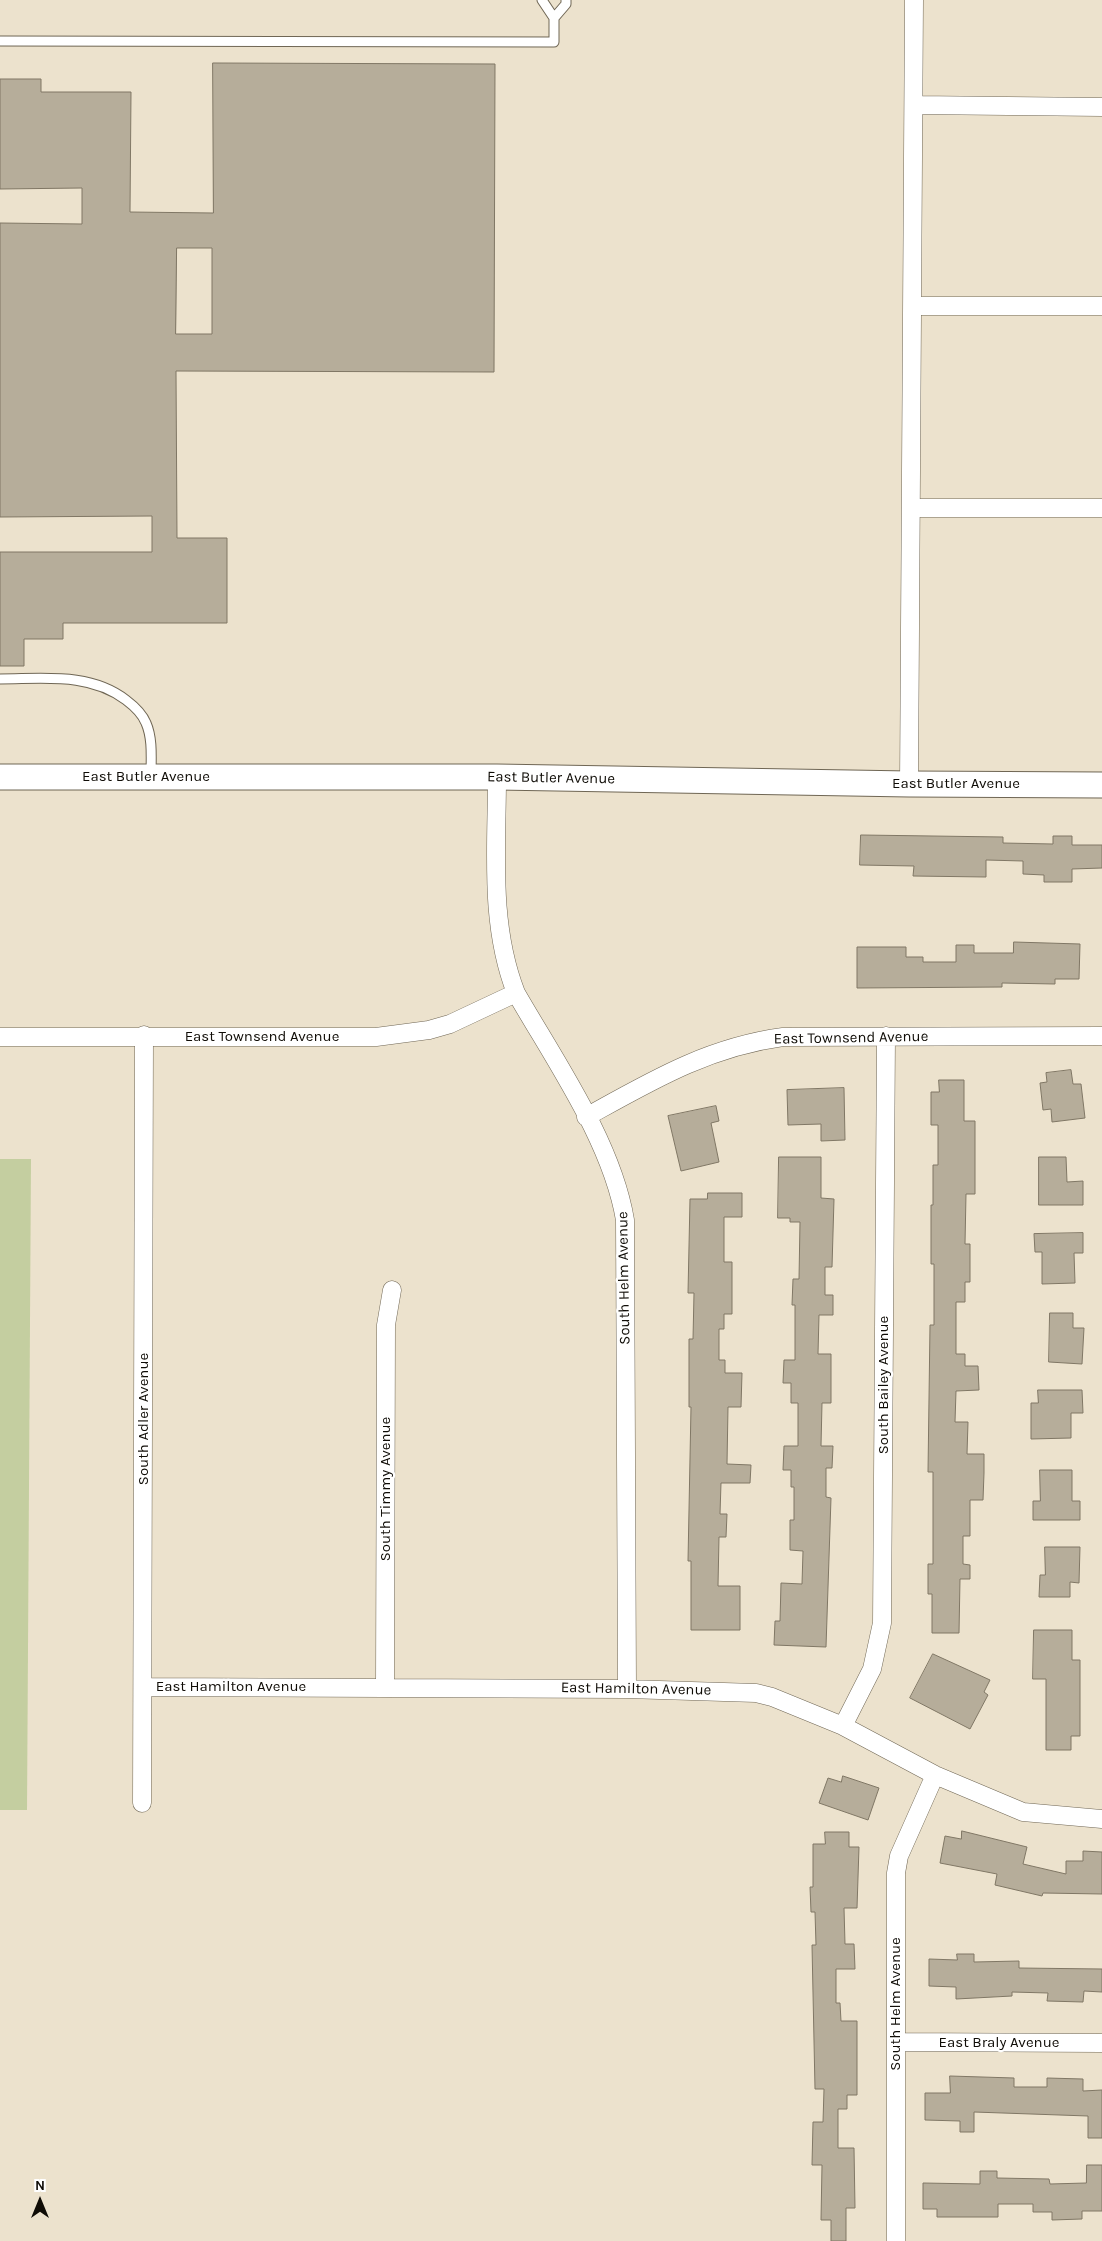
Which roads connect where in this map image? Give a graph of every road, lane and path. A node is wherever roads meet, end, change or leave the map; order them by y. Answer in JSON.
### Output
{"nodes":[{"id":1,"x":542,"y":0,"type":"edge"},
{"id":2,"x":566,"y":0,"type":"edge"},
{"id":3,"x":914,"y":0,"type":"edge"},
{"id":4,"x":554,"y":18,"type":"junction"},
{"id":5,"x":0,"y":41,"type":"edge"},
{"id":6,"x":915,"y":105,"type":"junction"},
{"id":7,"x":1102,"y":107,"type":"edge"},
{"id":8,"x":913,"y":306,"type":"junction"},
{"id":9,"x":1102,"y":306,"type":"edge"},
{"id":10,"x":911,"y":508,"type":"junction"},
{"id":11,"x":1102,"y":508,"type":"edge"},
{"id":12,"x":0,"y":680,"type":"edge"},
{"id":13,"x":0,"y":777,"type":"edge"},
{"id":14,"x":151,"y":777,"type":"junction"},
{"id":15,"x":497,"y":777,"type":"junction"},
{"id":16,"x":909,"y":784,"type":"junction"},
{"id":17,"x":1102,"y":784,"type":"edge"},
{"id":18,"x":516,"y":992,"type":"junction"},
{"id":19,"x":144,"y":1036,"type":"junction"},
{"id":20,"x":886,"y":1036,"type":"junction"},
{"id":21,"x":1102,"y":1036,"type":"edge"},
{"id":22,"x":0,"y":1037,"type":"edge"},
{"id":23,"x":586,"y":1117,"type":"junction"},
{"id":24,"x":392,"y":1290,"type":"dead end"},
{"id":25,"x":144,"y":1687,"type":"junction"},
{"id":26,"x":385,"y":1687,"type":"junction"},
{"id":27,"x":627,"y":1689,"type":"junction"},
{"id":28,"x":843,"y":1726,"type":"junction"},
{"id":29,"x":935,"y":1775,"type":"junction"},
{"id":30,"x":142,"y":1803,"type":"dead end"},
{"id":31,"x":1102,"y":1818,"type":"edge"},
{"id":32,"x":896,"y":2042,"type":"junction"},
{"id":33,"x":1102,"y":2043,"type":"edge"},
{"id":34,"x":896,"y":2241,"type":"edge"}],
"edges":[{"from":1,"to":4,"type":"lane"},
{"from":2,"to":4,"type":"lane"},
{"from":3,"to":6,"type":"street"},
{"from":4,"to":5,"type":"lane"},
{"from":6,"to":7,"type":"street"},
{"from":6,"to":8,"type":"street"},
{"from":8,"to":9,"type":"street"},
{"from":8,"to":10,"type":"street"},
{"from":10,"to":11,"type":"street"},
{"from":10,"to":16,"type":"street"},
{"from":12,"to":14,"type":"lane"},
{"from":13,"to":14,"type":"street","name":"East Butler Avenue"},
{"from":14,"to":15,"type":"street","name":"East Butler Avenue"},
{"from":15,"to":16,"type":"street","name":"East Butler Avenue"},
{"from":15,"to":18,"type":"street","name":"South Helm Avenue"},
{"from":16,"to":17,"type":"street","name":"East Butler Avenue"},
{"from":18,"to":19,"type":"street","name":"East Townsend Avenue"},
{"from":18,"to":23,"type":"street","name":"South Helm Avenue"},
{"from":19,"to":22,"type":"street","name":"East Townsend Avenue"},
{"from":19,"to":25,"type":"street","name":"South Adler Avenue"},
{"from":20,"to":21,"type":"street","name":"East Townsend Avenue"},
{"from":20,"to":23,"type":"street","name":"East Townsend Avenue"},
{"from":20,"to":28,"type":"street","name":"South Bailey Avenue"},
{"from":23,"to":27,"type":"street","name":"South Helm Avenue"},
{"from":24,"to":26,"type":"street","name":"South Timmy Avenue"},
{"from":25,"to":26,"type":"street","name":"East Hamilton Avenue"},
{"from":25,"to":30,"type":"street","name":"South Adler Avenue"},
{"from":26,"to":27,"type":"street","name":"East Hamilton Avenue"},
{"from":27,"to":28,"type":"street","name":"East Hamilton Avenue"},
{"from":28,"to":29,"type":"street","name":"East Hamilton Avenue"},
{"from":29,"to":31,"type":"street","name":"East Hamilton Avenue"},
{"from":29,"to":32,"type":"street","name":"South Helm Avenue"},
{"from":32,"to":33,"type":"street","name":"East Braly Avenue"},
{"from":32,"to":34,"type":"street","name":"South Helm Avenue"}]}
